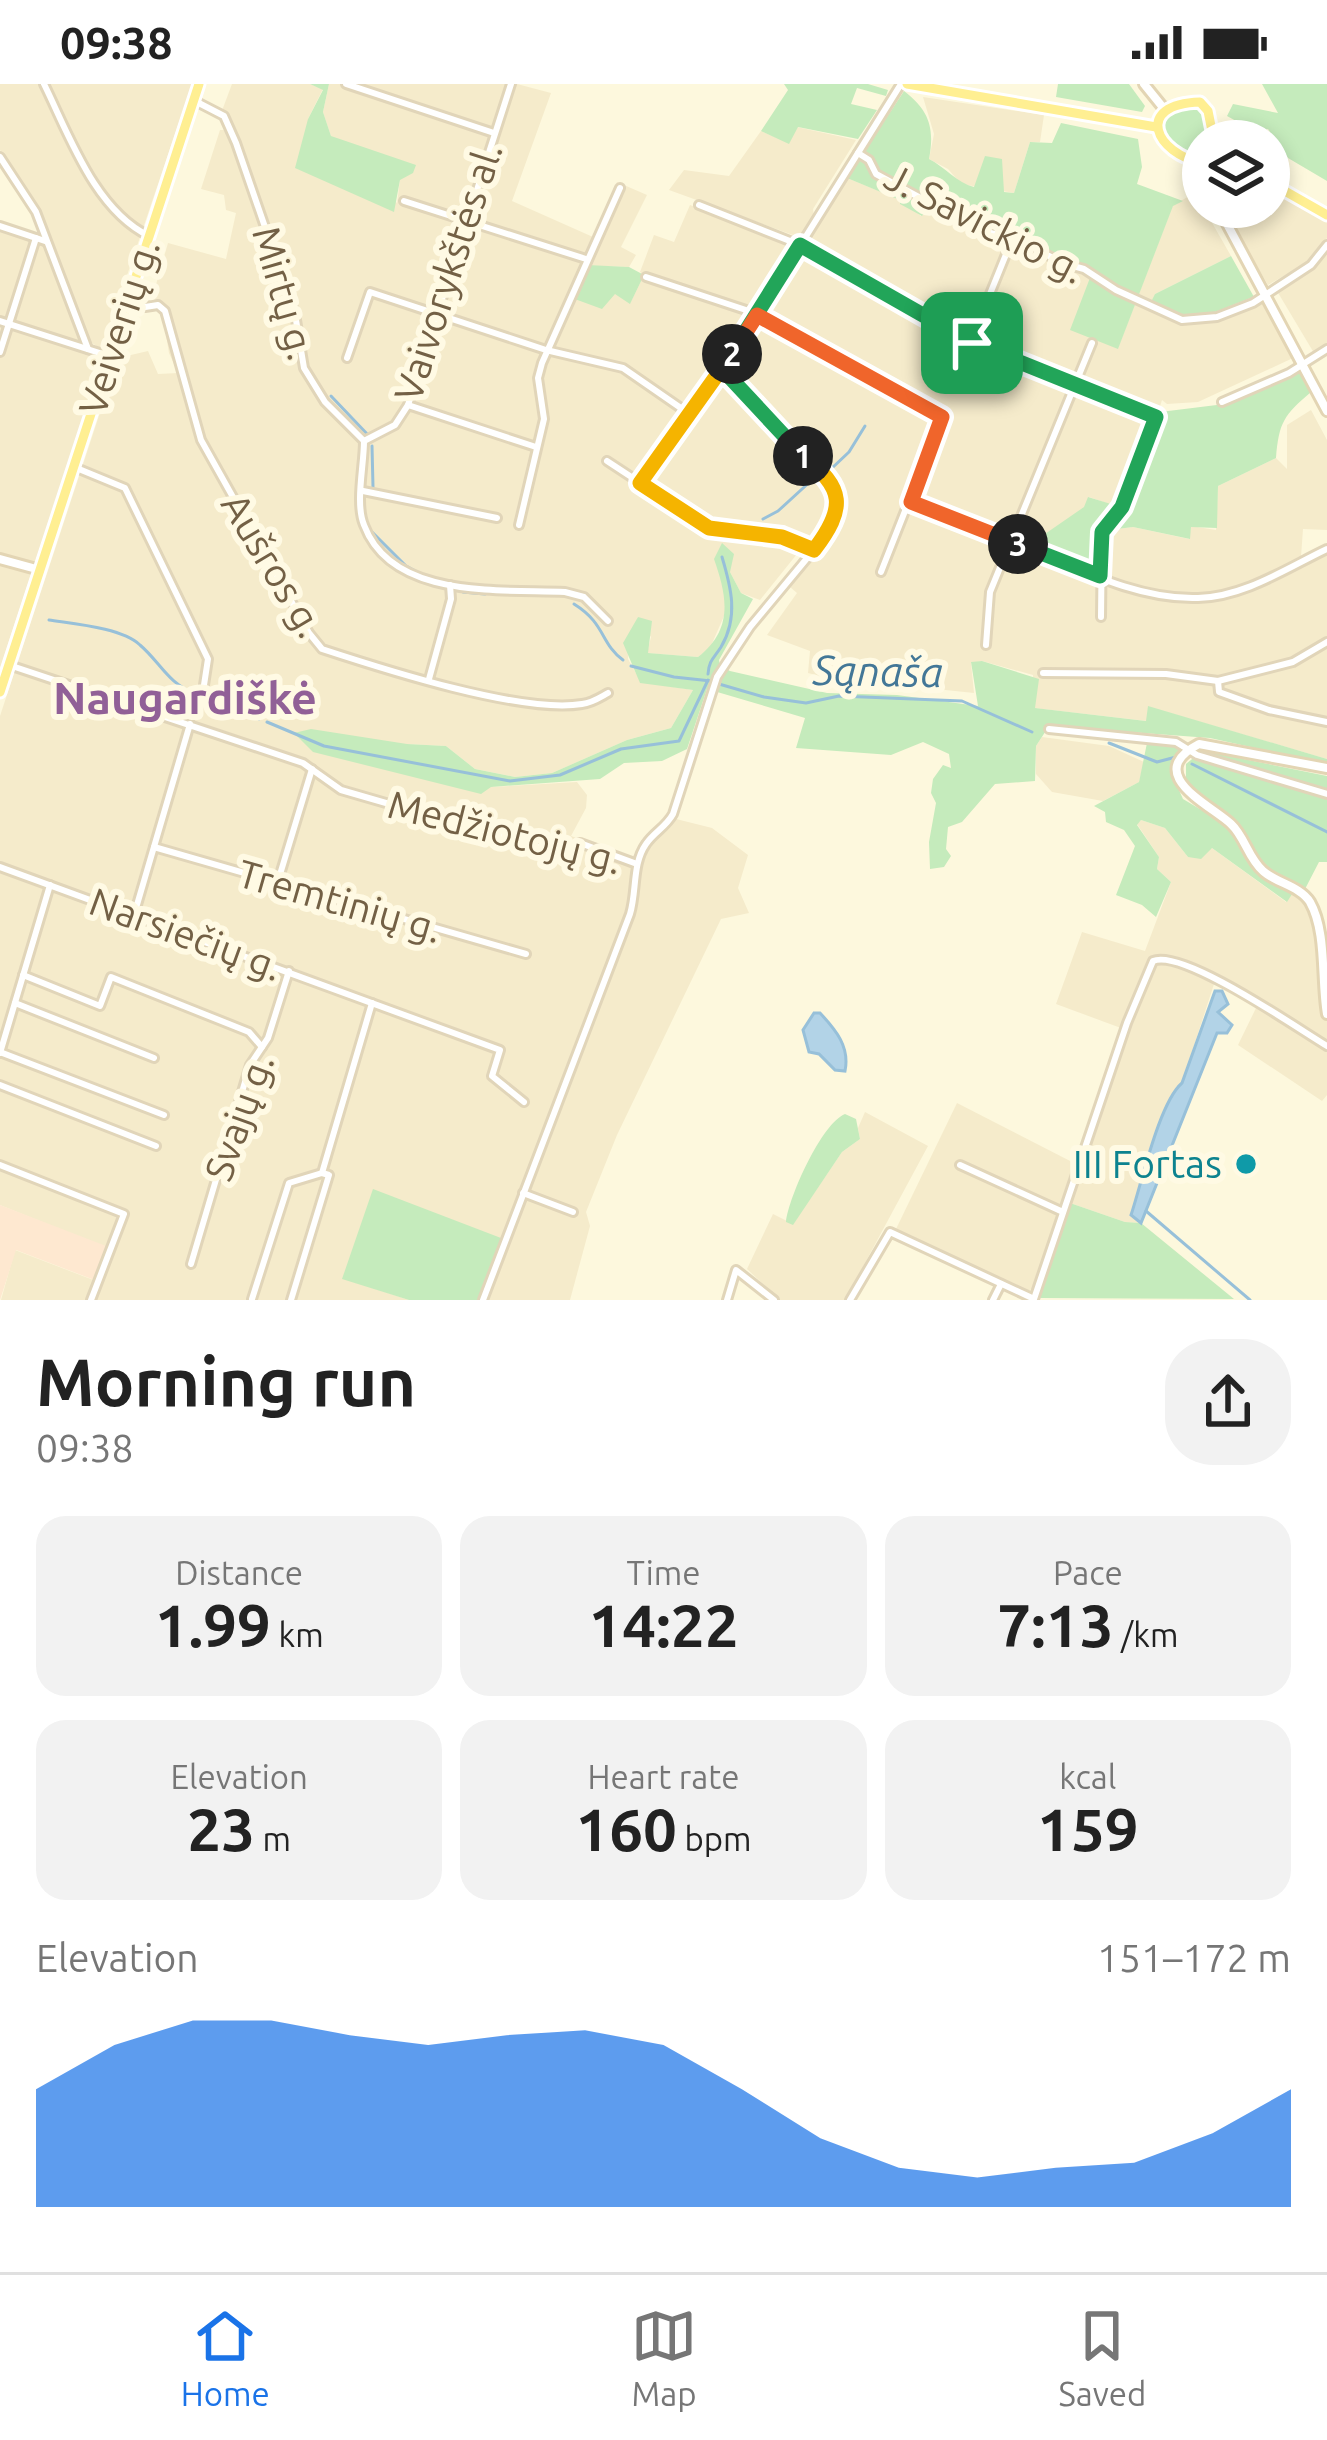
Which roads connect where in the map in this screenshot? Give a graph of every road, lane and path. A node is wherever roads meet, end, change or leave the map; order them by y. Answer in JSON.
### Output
{"nodes":[{"id":1,"x":44,"y":84,"type":"edge"},
{"id":2,"x":199,"y":84,"type":"edge"},
{"id":3,"x":346,"y":84,"type":"edge"},
{"id":4,"x":511,"y":84,"type":"edge"},
{"id":5,"x":904,"y":84,"type":"edge"},
{"id":6,"x":1144,"y":84,"type":"edge"},
{"id":7,"x":359,"y":86,"type":"edge"},
{"id":8,"x":193,"y":100,"type":"junction"},
{"id":9,"x":1165,"y":110,"type":"junction"},
{"id":10,"x":1210,"y":120,"type":"edge"},
{"id":11,"x":1156,"y":127,"type":"junction"},
{"id":12,"x":494,"y":133,"type":"junction"},
{"id":13,"x":1182,"y":152,"type":"edge"},
{"id":14,"x":858,"y":153,"type":"junction"},
{"id":15,"x":0,"y":157,"type":"edge"},
{"id":16,"x":620,"y":188,"type":"dead end"},
{"id":17,"x":1290,"y":194,"type":"edge"},
{"id":18,"x":404,"y":201,"type":"dead end"},
{"id":19,"x":699,"y":206,"type":"dead end"},
{"id":20,"x":1327,"y":214,"type":"edge"},
{"id":21,"x":466,"y":221,"type":"junction"},
{"id":22,"x":0,"y":226,"type":"edge"},
{"id":23,"x":1229,"y":228,"type":"edge"},
{"id":24,"x":149,"y":236,"type":"junction"},
{"id":25,"x":40,"y":240,"type":"junction"},
{"id":26,"x":1012,"y":241,"type":"junction"},
{"id":27,"x":800,"y":245,"type":"junction"},
{"id":28,"x":1327,"y":245,"type":"edge"},
{"id":29,"x":586,"y":259,"type":"junction"},
{"id":30,"x":646,"y":277,"type":"dead end"},
{"id":31,"x":1264,"y":294,"type":"junction"},
{"id":32,"x":127,"y":301,"type":"junction"},
{"id":33,"x":437,"y":314,"type":"junction"},
{"id":34,"x":757,"y":315,"type":"junction"},
{"id":35,"x":5,"y":322,"type":"edge"},
{"id":36,"x":972,"y":343,"type":"junction"},
{"id":37,"x":1092,"y":343,"type":"dead end"},
{"id":38,"x":88,"y":349,"type":"junction"},
{"id":39,"x":1327,"y":349,"type":"edge"},
{"id":40,"x":546,"y":350,"type":"junction"},
{"id":41,"x":0,"y":352,"type":"edge"},
{"id":42,"x":109,"y":356,"type":"junction"},
{"id":43,"x":347,"y":358,"type":"dead end"},
{"id":44,"x":1302,"y":363,"type":"junction"},
{"id":45,"x":722,"y":369,"type":"junction"},
{"id":46,"x":956,"y":378,"type":"dead end"},
{"id":47,"x":1076,"y":382,"type":"junction"},
{"id":48,"x":1222,"y":402,"type":"dead end"},
{"id":49,"x":408,"y":405,"type":"junction"},
{"id":50,"x":1327,"y":411,"type":"edge"},
{"id":51,"x":688,"y":413,"type":"junction"},
{"id":52,"x":364,"y":442,"type":"junction"},
{"id":53,"x":536,"y":447,"type":"junction"},
{"id":54,"x":607,"y":461,"type":"dead end"},
{"id":55,"x":74,"y":467,"type":"junction"},
{"id":56,"x":640,"y":483,"type":"junction"},
{"id":57,"x":363,"y":491,"type":"junction"},
{"id":58,"x":911,"y":502,"type":"junction"},
{"id":59,"x":497,"y":518,"type":"dead end"},
{"id":60,"x":519,"y":525,"type":"dead end"},
{"id":61,"x":1012,"y":542,"type":"junction"},
{"id":62,"x":1327,"y":549,"type":"edge"},
{"id":63,"x":814,"y":550,"type":"junction"},
{"id":64,"x":0,"y":559,"type":"edge"},
{"id":65,"x":40,"y":570,"type":"junction"},
{"id":66,"x":881,"y":572,"type":"dead end"},
{"id":67,"x":1100,"y":576,"type":"junction"},
{"id":68,"x":450,"y":584,"type":"junction"},
{"id":69,"x":1101,"y":617,"type":"dead end"},
{"id":70,"x":608,"y":621,"type":"dead end"},
{"id":71,"x":1327,"y":642,"type":"edge"},
{"id":72,"x":986,"y":645,"type":"dead end"},
{"id":73,"x":9,"y":664,"type":"junction"},
{"id":74,"x":1043,"y":673,"type":"dead end"},
{"id":75,"x":429,"y":679,"type":"junction"},
{"id":76,"x":1218,"y":681,"type":"junction"},
{"id":77,"x":203,"y":685,"type":"dead end"},
{"id":78,"x":0,"y":692,"type":"edge"},
{"id":79,"x":608,"y":693,"type":"dead end"},
{"id":80,"x":1327,"y":722,"type":"edge"},
{"id":81,"x":190,"y":724,"type":"junction"},
{"id":82,"x":1048,"y":729,"type":"dead end"},
{"id":83,"x":1189,"y":749,"type":"junction"},
{"id":84,"x":1327,"y":768,"type":"edge"},
{"id":85,"x":312,"y":770,"type":"junction"},
{"id":86,"x":1327,"y":794,"type":"edge"},
{"id":87,"x":154,"y":847,"type":"junction"},
{"id":88,"x":637,"y":864,"type":"junction"},
{"id":89,"x":0,"y":867,"type":"edge"},
{"id":90,"x":278,"y":882,"type":"junction"},
{"id":91,"x":50,"y":885,"type":"junction"},
{"id":92,"x":134,"y":915,"type":"junction"},
{"id":93,"x":526,"y":954,"type":"dead end"},
{"id":94,"x":289,"y":971,"type":"junction"},
{"id":95,"x":23,"y":975,"type":"junction"},
{"id":96,"x":15,"y":1003,"type":"junction"},
{"id":97,"x":372,"y":1003,"type":"junction"},
{"id":98,"x":1327,"y":1014,"type":"edge"},
{"id":99,"x":1327,"y":1046,"type":"edge"},
{"id":100,"x":262,"y":1047,"type":"junction"},
{"id":101,"x":0,"y":1052,"type":"edge"},
{"id":102,"x":154,"y":1058,"type":"dead end"},
{"id":103,"x":0,"y":1085,"type":"edge"},
{"id":104,"x":524,"y":1102,"type":"dead end"},
{"id":105,"x":164,"y":1115,"type":"dead end"},
{"id":106,"x":156,"y":1146,"type":"dead end"},
{"id":107,"x":960,"y":1165,"type":"dead end"},
{"id":108,"x":0,"y":1166,"type":"edge"},
{"id":109,"x":322,"y":1173,"type":"junction"},
{"id":110,"x":523,"y":1193,"type":"junction"},
{"id":111,"x":1063,"y":1212,"type":"junction"},
{"id":112,"x":573,"y":1213,"type":"dead end"},
{"id":113,"x":191,"y":1264,"type":"dead end"},
{"id":114,"x":1000,"y":1284,"type":"junction"},
{"id":115,"x":253,"y":1299,"type":"edge"},
{"id":116,"x":91,"y":1300,"type":"edge"},
{"id":117,"x":291,"y":1300,"type":"edge"},
{"id":118,"x":483,"y":1300,"type":"edge"},
{"id":119,"x":727,"y":1300,"type":"edge"},
{"id":120,"x":774,"y":1300,"type":"edge"},
{"id":121,"x":850,"y":1300,"type":"edge"},
{"id":122,"x":994,"y":1300,"type":"edge"},
{"id":123,"x":1034,"y":1300,"type":"edge"}],
"edges":[{"from":1,"to":24,"type":"street"},
{"from":2,"to":8,"type":"main road","name":"Veiverių g."},
{"from":3,"to":7,"type":"street"},
{"from":4,"to":12,"type":"street","name":"Vaivorykštės al."},
{"from":5,"to":11,"type":"main road"},
{"from":5,"to":14,"type":"street"},
{"from":6,"to":9,"type":"main road"},
{"from":7,"to":12,"type":"street"},
{"from":8,"to":24,"type":"main road","name":"Veiverių g."},
{"from":8,"to":52,"type":"street","name":"Mirtų g."},
{"from":9,"to":10,"type":"main road"},
{"from":9,"to":11,"type":"main road"},
{"from":11,"to":13,"type":"main road"},
{"from":12,"to":21,"type":"street","name":"Vaivorykštės al."},
{"from":14,"to":26,"type":"street","name":"J. Savickio g."},
{"from":14,"to":27,"type":"street"},
{"from":15,"to":25,"type":"street"},
{"from":16,"to":29,"type":"street"},
{"from":17,"to":20,"type":"main road"},
{"from":18,"to":21,"type":"street"},
{"from":19,"to":27,"type":"street"},
{"from":21,"to":29,"type":"street"},
{"from":21,"to":33,"type":"street","name":"Vaivorykštės al."},
{"from":22,"to":25,"type":"street"},
{"from":23,"to":31,"type":"main road"},
{"from":24,"to":32,"type":"main road","name":"Veiverių g."},
{"from":25,"to":35,"type":"street"},
{"from":25,"to":38,"type":"street"},
{"from":26,"to":31,"type":"street","name":"J. Savickio g."},
{"from":26,"to":36,"type":"street"},
{"from":27,"to":34,"type":"street"},
{"from":27,"to":36,"type":"street"},
{"from":28,"to":31,"type":"street","name":"J. Savickio g."},
{"from":29,"to":40,"type":"street"},
{"from":30,"to":34,"type":"street"},
{"from":31,"to":44,"type":"main road"},
{"from":32,"to":42,"type":"main road","name":"Veiverių g."},
{"from":32,"to":75,"type":"street","name":"Aušros g."},
{"from":33,"to":40,"type":"street"},
{"from":33,"to":43,"type":"street"},
{"from":33,"to":49,"type":"street","name":"Vaivorykštės al."},
{"from":34,"to":45,"type":"street"},
{"from":34,"to":58,"type":"street"},
{"from":35,"to":38,"type":"street"},
{"from":35,"to":41,"type":"street"},
{"from":36,"to":46,"type":"street"},
{"from":36,"to":47,"type":"street"},
{"from":37,"to":47,"type":"street"},
{"from":38,"to":42,"type":"street"},
{"from":39,"to":44,"type":"street"},
{"from":40,"to":51,"type":"street"},
{"from":40,"to":53,"type":"street"},
{"from":42,"to":55,"type":"main road","name":"Veiverių g."},
{"from":44,"to":48,"type":"street"},
{"from":44,"to":50,"type":"main road"},
{"from":45,"to":51,"type":"street"},
{"from":45,"to":63,"type":"street"},
{"from":47,"to":61,"type":"street"},
{"from":47,"to":67,"type":"street"},
{"from":49,"to":52,"type":"street","name":"Vaivorykštės al."},
{"from":49,"to":53,"type":"street"},
{"from":51,"to":56,"type":"street"},
{"from":52,"to":57,"type":"street"},
{"from":53,"to":60,"type":"street"},
{"from":54,"to":56,"type":"street"},
{"from":55,"to":65,"type":"main road","name":"Veiverių g."},
{"from":55,"to":77,"type":"street"},
{"from":56,"to":63,"type":"street"},
{"from":57,"to":59,"type":"street"},
{"from":57,"to":68,"type":"street"},
{"from":58,"to":61,"type":"street"},
{"from":58,"to":66,"type":"street"},
{"from":61,"to":67,"type":"street"},
{"from":61,"to":72,"type":"street"},
{"from":62,"to":67,"type":"street"},
{"from":63,"to":88,"type":"street"},
{"from":64,"to":65,"type":"main road"},
{"from":65,"to":73,"type":"main road","name":"Veiverių g."},
{"from":67,"to":69,"type":"street"},
{"from":68,"to":70,"type":"street"},
{"from":68,"to":75,"type":"street"},
{"from":71,"to":76,"type":"street"},
{"from":73,"to":78,"type":"main road","name":"Veiverių g."},
{"from":73,"to":81,"type":"street","name":"Medžiotojų g."},
{"from":74,"to":76,"type":"street"},
{"from":75,"to":79,"type":"street","name":"Aušros g."},
{"from":76,"to":80,"type":"street"},
{"from":81,"to":85,"type":"street","name":"Medžiotojų g."},
{"from":81,"to":87,"type":"street"},
{"from":82,"to":83,"type":"street"},
{"from":83,"to":84,"type":"main road"},
{"from":83,"to":86,"type":"street"},
{"from":83,"to":98,"type":"main road"},
{"from":85,"to":88,"type":"street","name":"Medžiotojų g."},
{"from":85,"to":90,"type":"street"},
{"from":87,"to":90,"type":"street","name":"Tremtinių g."},
{"from":87,"to":92,"type":"street"},
{"from":88,"to":110,"type":"street","name":"Medžiotojų g."},
{"from":89,"to":91,"type":"street","name":"Narsiečių g."},
{"from":90,"to":93,"type":"street","name":"Tremtinių g."},
{"from":91,"to":92,"type":"street","name":"Narsiečių g."},
{"from":91,"to":95,"type":"street"},
{"from":92,"to":94,"type":"street","name":"Narsiečių g."},
{"from":94,"to":97,"type":"street","name":"Narsiečių g."},
{"from":94,"to":100,"type":"street","name":"Svajų g."},
{"from":95,"to":96,"type":"street"},
{"from":95,"to":100,"type":"street"},
{"from":96,"to":101,"type":"street"},
{"from":96,"to":102,"type":"street"},
{"from":97,"to":104,"type":"street","name":"Narsiečių g."},
{"from":97,"to":109,"type":"street"},
{"from":99,"to":111,"type":"street"},
{"from":100,"to":113,"type":"street","name":"Svajų g."},
{"from":101,"to":105,"type":"street"},
{"from":103,"to":106,"type":"street"},
{"from":107,"to":111,"type":"street"},
{"from":108,"to":116,"type":"street"},
{"from":109,"to":115,"type":"street"},
{"from":109,"to":117,"type":"street"},
{"from":110,"to":112,"type":"street"},
{"from":110,"to":118,"type":"street","name":"Medžiotojų g."},
{"from":111,"to":123,"type":"street"},
{"from":114,"to":121,"type":"street"},
{"from":114,"to":122,"type":"street"},
{"from":114,"to":123,"type":"street"},
{"from":119,"to":120,"type":"street"}]}
